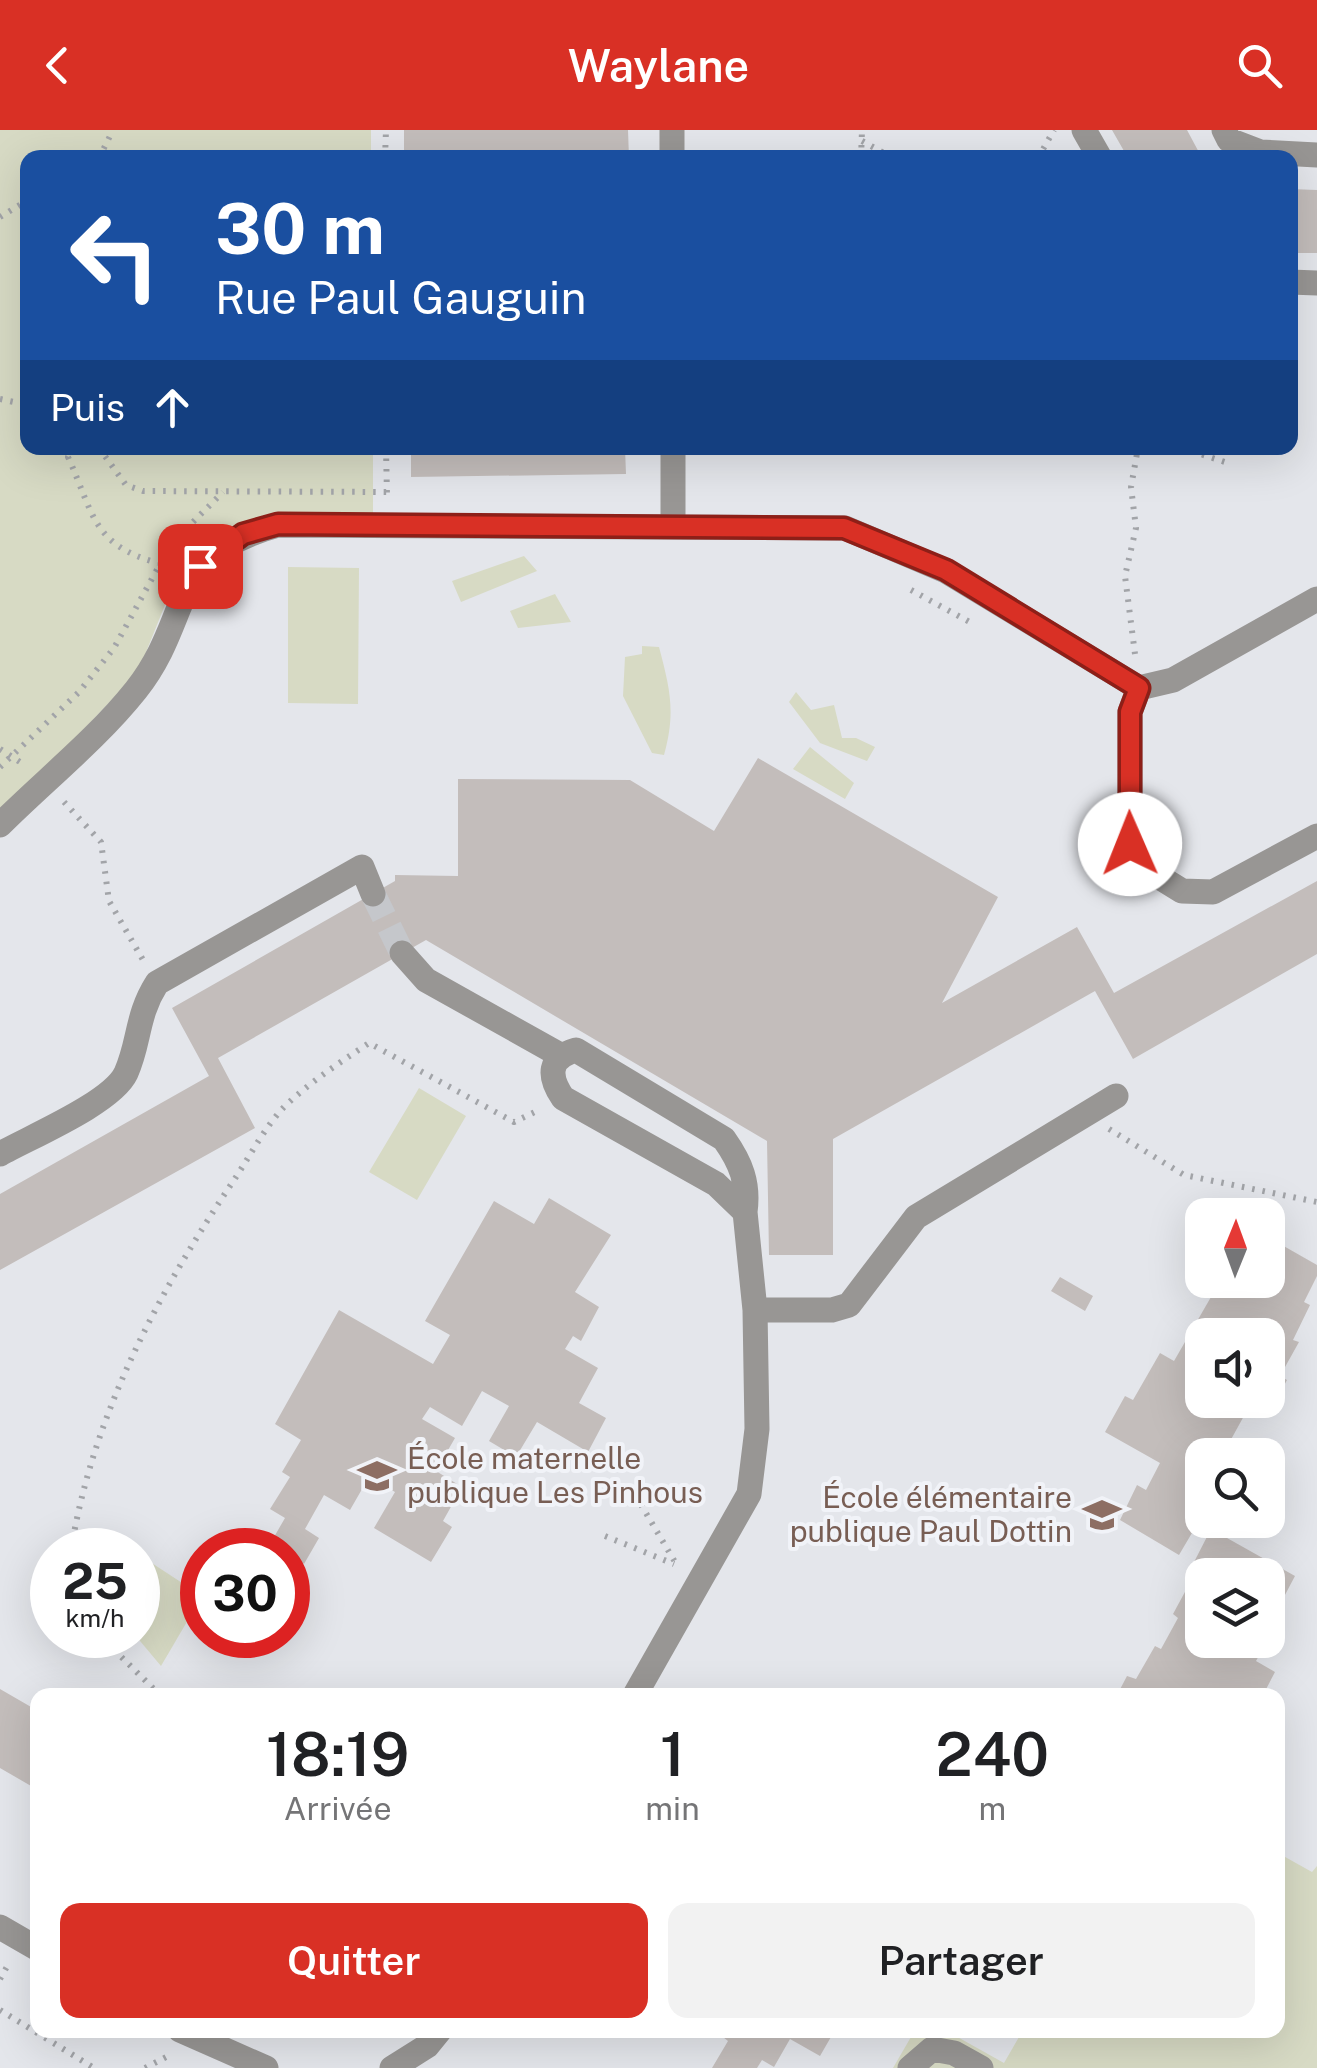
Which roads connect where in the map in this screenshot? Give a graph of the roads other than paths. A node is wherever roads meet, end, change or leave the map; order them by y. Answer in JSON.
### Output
{"nodes":[{"id":1,"x":1224,"y":130,"type":"edge"},
{"id":2,"x":1255,"y":150,"type":"edge"},
{"id":3,"x":673,"y":455,"type":"edge"},
{"id":4,"x":673,"y":525,"type":"junction"},
{"id":5,"x":1317,"y":599,"type":"edge"},
{"id":6,"x":1139,"y":688,"type":"junction"},
{"id":7,"x":0,"y":825,"type":"edge"},
{"id":8,"x":1317,"y":836,"type":"edge"},
{"id":9,"x":372,"y":894,"type":"tunnel mouth"},
{"id":10,"x":402,"y":953,"type":"tunnel mouth"},
{"id":11,"x":560,"y":1055,"type":"junction"},
{"id":12,"x":1116,"y":1096,"type":"dead end"},
{"id":13,"x":0,"y":1154,"type":"edge"},
{"id":14,"x":745,"y":1212,"type":"junction"},
{"id":15,"x":755,"y":1310,"type":"junction"},
{"id":16,"x":640,"y":1688,"type":"edge"},
{"id":17,"x":0,"y":1927,"type":"edge"},
{"id":18,"x":30,"y":1944,"type":"edge"},
{"id":19,"x":198,"y":2038,"type":"edge"},
{"id":20,"x":431,"y":2038,"type":"edge"},
{"id":21,"x":400,"y":2067,"type":"edge"},
{"id":22,"x":266,"y":2068,"type":"edge"},
{"id":23,"x":910,"y":2068,"type":"edge"},
{"id":24,"x":981,"y":2068,"type":"edge"}],
"edges":[{"from":1,"to":2,"type":"street"},
{"from":3,"to":4,"type":"street"},
{"from":4,"to":6,"type":"street"},
{"from":4,"to":7,"type":"street"},
{"from":5,"to":6,"type":"street"},
{"from":6,"to":8,"type":"street"},
{"from":9,"to":13,"type":"street"},
{"from":10,"to":11,"type":"street"},
{"from":11,"to":14,"type":"street"},
{"from":11,"to":14,"type":"street"},
{"from":12,"to":15,"type":"street"},
{"from":14,"to":15,"type":"street"},
{"from":15,"to":16,"type":"street"},
{"from":17,"to":18,"type":"street"},
{"from":19,"to":22,"type":"street"},
{"from":20,"to":21,"type":"street"},
{"from":23,"to":24,"type":"street"}]}
